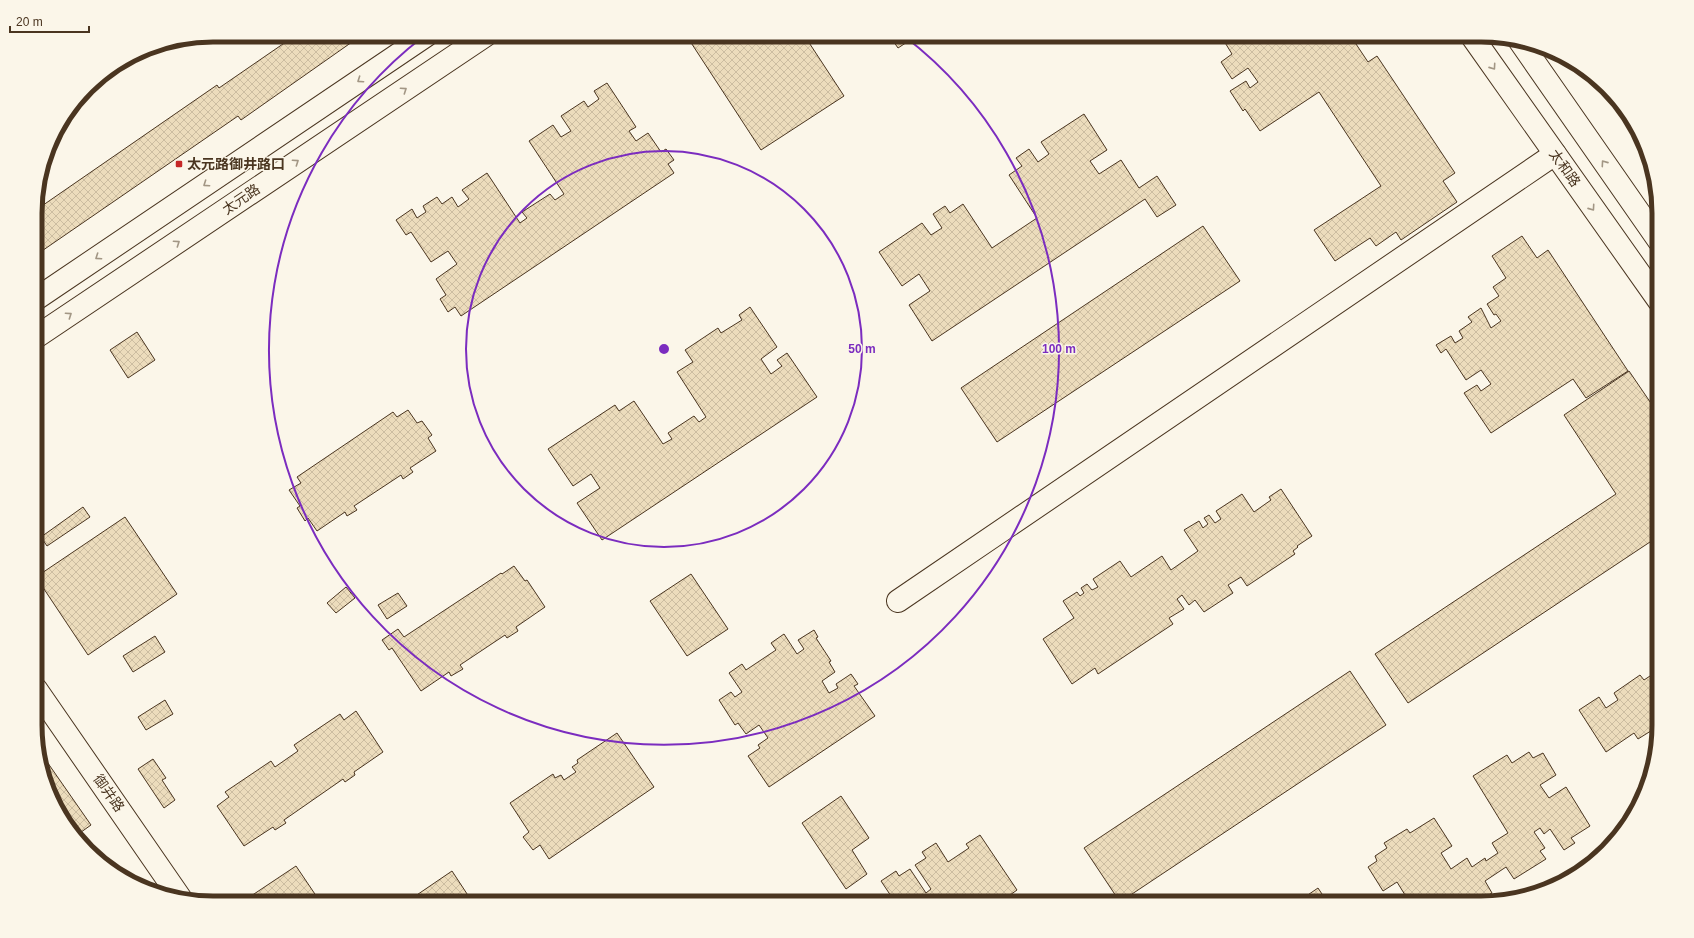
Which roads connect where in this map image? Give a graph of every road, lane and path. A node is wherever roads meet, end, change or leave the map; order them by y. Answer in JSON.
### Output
{"nodes":[{"id":1,"x":417,"y":42,"type":"edge"},
{"id":2,"x":476,"y":42,"type":"edge"},
{"id":3,"x":1476,"y":42,"type":"edge"},
{"id":4,"x":1524,"y":48,"type":"edge"},
{"id":5,"x":1555,"y":154,"type":"junction"},
{"id":6,"x":1652,"y":231,"type":"edge"},
{"id":7,"x":1652,"y":291,"type":"edge"},
{"id":8,"x":42,"y":295,"type":"edge"},
{"id":9,"x":42,"y":333,"type":"edge"},
{"id":10,"x":898,"y":601,"type":"dead end"},
{"id":11,"x":42,"y":698,"type":"edge"},
{"id":12,"x":176,"y":892,"type":"edge"}],
"edges":[{"from":1,"to":8,"type":"main road","one_way":true},
{"from":9,"to":2,"type":"main road","name":"太元路","one_way":true},
{"from":3,"to":5,"type":"main road","name":"太和路","one_way":true},
{"from":6,"to":4,"type":"main road","one_way":true},
{"from":5,"to":7,"type":"main road","name":"太和路","one_way":true},
{"from":5,"to":10,"type":"main road"},
{"from":11,"to":12,"type":"main road","name":"御井路"}]}
